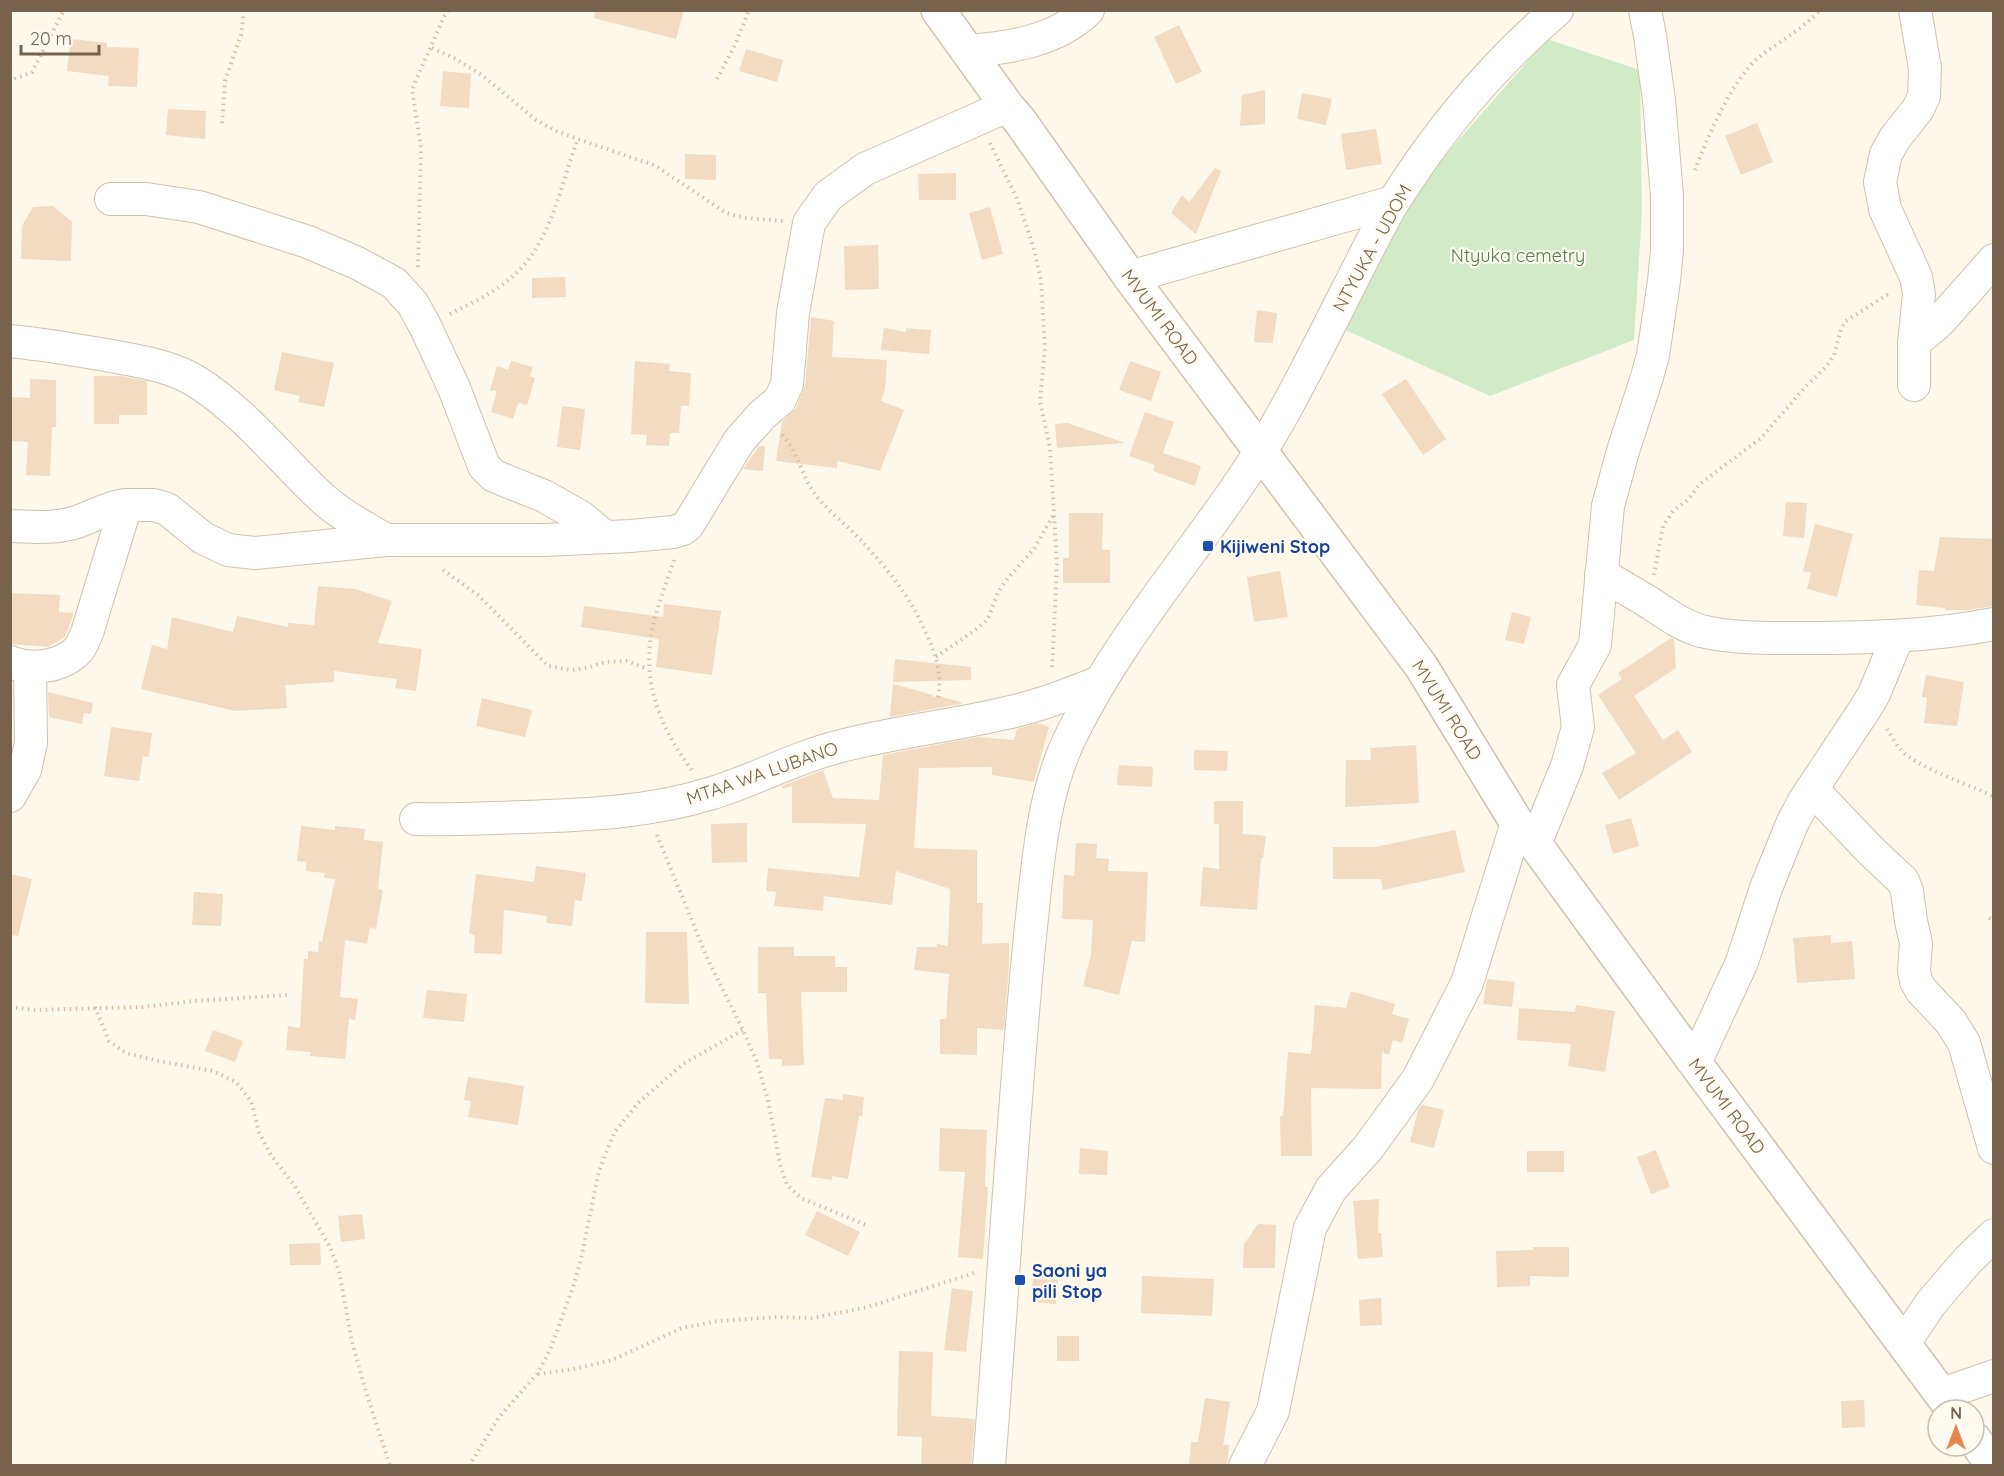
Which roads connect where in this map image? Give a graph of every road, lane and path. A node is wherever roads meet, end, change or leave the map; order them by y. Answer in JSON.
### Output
{"nodes":[{"id":1,"x":64,"y":10,"type":"edge"},
{"id":2,"x":244,"y":10,"type":"edge"},
{"id":3,"x":449,"y":10,"type":"edge"},
{"id":4,"x":749,"y":10,"type":"edge"},
{"id":5,"x":938,"y":10,"type":"edge"},
{"id":6,"x":1088,"y":10,"type":"edge"},
{"id":7,"x":1557,"y":10,"type":"edge"},
{"id":8,"x":1645,"y":10,"type":"edge"},
{"id":9,"x":1820,"y":10,"type":"edge"},
{"id":10,"x":1915,"y":10,"type":"edge"},
{"id":11,"x":432,"y":48,"type":"junction"},
{"id":12,"x":967,"y":51,"type":"junction"},
{"id":13,"x":717,"y":79,"type":"dead end"},
{"id":14,"x":10,"y":83,"type":"edge"},
{"id":15,"x":1007,"y":106,"type":"junction"},
{"id":16,"x":976,"y":120,"type":"junction"},
{"id":17,"x":222,"y":123,"type":"dead end"},
{"id":18,"x":578,"y":139,"type":"junction"},
{"id":19,"x":1694,"y":172,"type":"dead end"},
{"id":20,"x":111,"y":199,"type":"dead end"},
{"id":21,"x":1393,"y":202,"type":"junction"},
{"id":22,"x":809,"y":222,"type":"junction"},
{"id":23,"x":1994,"y":260,"type":"edge"},
{"id":24,"x":1130,"y":277,"type":"junction"},
{"id":25,"x":1916,"y":277,"type":"junction"},
{"id":26,"x":419,"y":315,"type":"junction"},
{"id":27,"x":10,"y":341,"type":"edge"},
{"id":28,"x":1914,"y":343,"type":"junction"},
{"id":29,"x":1914,"y":385,"type":"dead end"},
{"id":30,"x":762,"y":415,"type":"junction"},
{"id":31,"x":1261,"y":451,"type":"junction"},
{"id":32,"x":126,"y":505,"type":"junction"},
{"id":33,"x":1055,"y":512,"type":"junction"},
{"id":34,"x":688,"y":525,"type":"junction"},
{"id":35,"x":10,"y":526,"type":"edge"},
{"id":36,"x":605,"y":537,"type":"junction"},
{"id":37,"x":386,"y":540,"type":"junction"},
{"id":38,"x":440,"y":568,"type":"dead end"},
{"id":39,"x":1601,"y":574,"type":"junction"},
{"id":40,"x":1647,"y":602,"type":"junction"},
{"id":41,"x":1994,"y":624,"type":"edge"},
{"id":42,"x":1898,"y":636,"type":"junction"},
{"id":43,"x":936,"y":657,"type":"junction"},
{"id":44,"x":20,"y":665,"type":"edge"},
{"id":45,"x":648,"y":669,"type":"junction"},
{"id":46,"x":1101,"y":682,"type":"junction"},
{"id":47,"x":1874,"y":694,"type":"junction"},
{"id":48,"x":1054,"y":700,"type":"junction"},
{"id":49,"x":936,"y":727,"type":"junction"},
{"id":50,"x":1812,"y":789,"type":"junction"},
{"id":51,"x":711,"y":794,"type":"junction"},
{"id":52,"x":10,"y":796,"type":"edge"},
{"id":53,"x":1994,"y":797,"type":"edge"},
{"id":54,"x":645,"y":807,"type":"junction"},
{"id":55,"x":416,"y":819,"type":"dead end"},
{"id":56,"x":1526,"y":834,"type":"junction"},
{"id":57,"x":288,"y":995,"type":"dead end"},
{"id":58,"x":10,"y":1007,"type":"edge"},
{"id":59,"x":94,"y":1007,"type":"junction"},
{"id":60,"x":743,"y":1030,"type":"junction"},
{"id":61,"x":1695,"y":1063,"type":"junction"},
{"id":62,"x":1994,"y":1148,"type":"edge"},
{"id":63,"x":866,"y":1225,"type":"dead end"},
{"id":64,"x":1994,"y":1235,"type":"edge"},
{"id":65,"x":1004,"y":1264,"type":"junction"},
{"id":66,"x":1904,"y":1343,"type":"junction"},
{"id":67,"x":537,"y":1374,"type":"junction"},
{"id":68,"x":1994,"y":1377,"type":"edge"},
{"id":69,"x":1945,"y":1398,"type":"edge"},
{"id":70,"x":1955,"y":1398,"type":"edge"},
{"id":71,"x":390,"y":1466,"type":"edge"},
{"id":72,"x":469,"y":1466,"type":"edge"},
{"id":73,"x":989,"y":1466,"type":"edge"},
{"id":74,"x":1245,"y":1466,"type":"edge"}],
"edges":[{"from":1,"to":14,"type":"path"},
{"from":2,"to":17,"type":"path"},
{"from":3,"to":11,"type":"path"},
{"from":4,"to":13,"type":"path"},
{"from":5,"to":12,"type":"street","name":"MVUMI ROAD"},
{"from":6,"to":12,"type":"street"},
{"from":7,"to":21,"type":"street","name":"NTYUKA - UDOM"},
{"from":8,"to":39,"type":"street"},
{"from":9,"to":19,"type":"path"},
{"from":10,"to":25,"type":"street"},
{"from":11,"to":18,"type":"path"},
{"from":11,"to":26,"type":"path"},
{"from":12,"to":15,"type":"street","name":"MVUMI ROAD"},
{"from":15,"to":16,"type":"street"},
{"from":15,"to":24,"type":"street","name":"MVUMI ROAD"},
{"from":16,"to":22,"type":"street"},
{"from":16,"to":33,"type":"path"},
{"from":18,"to":22,"type":"path"},
{"from":18,"to":26,"type":"path"},
{"from":20,"to":26,"type":"street"},
{"from":21,"to":24,"type":"street"},
{"from":21,"to":31,"type":"street","name":"NTYUKA - UDOM"},
{"from":22,"to":30,"type":"street"},
{"from":23,"to":28,"type":"street"},
{"from":24,"to":31,"type":"street","name":"MVUMI ROAD"},
{"from":25,"to":28,"type":"street"},
{"from":25,"to":40,"type":"path"},
{"from":26,"to":36,"type":"street"},
{"from":27,"to":37,"type":"street"},
{"from":28,"to":29,"type":"street"},
{"from":30,"to":34,"type":"street"},
{"from":30,"to":43,"type":"path"},
{"from":31,"to":46,"type":"street","name":"NTYUKA - UDOM"},
{"from":31,"to":56,"type":"street","name":"MVUMI ROAD"},
{"from":32,"to":35,"type":"street"},
{"from":32,"to":37,"type":"street"},
{"from":32,"to":44,"type":"street"},
{"from":33,"to":43,"type":"path"},
{"from":33,"to":48,"type":"path"},
{"from":34,"to":36,"type":"street"},
{"from":34,"to":45,"type":"path"},
{"from":36,"to":37,"type":"street"},
{"from":38,"to":45,"type":"path"},
{"from":39,"to":40,"type":"street"},
{"from":39,"to":56,"type":"street"},
{"from":40,"to":42,"type":"street"},
{"from":41,"to":42,"type":"street"},
{"from":42,"to":47,"type":"street"},
{"from":43,"to":49,"type":"path"},
{"from":44,"to":52,"type":"street"},
{"from":45,"to":51,"type":"path"},
{"from":46,"to":48,"type":"street","name":"MTAA WA LUBANO"},
{"from":46,"to":65,"type":"street","name":"NTYUKA - UDOM"},
{"from":47,"to":50,"type":"street"},
{"from":47,"to":53,"type":"path"},
{"from":48,"to":49,"type":"street","name":"MTAA WA LUBANO"},
{"from":49,"to":51,"type":"street","name":"MTAA WA LUBANO"},
{"from":50,"to":61,"type":"street"},
{"from":50,"to":62,"type":"street"},
{"from":51,"to":54,"type":"street","name":"MTAA WA LUBANO"},
{"from":54,"to":55,"type":"street","name":"MTAA WA LUBANO"},
{"from":54,"to":60,"type":"path"},
{"from":56,"to":61,"type":"street","name":"MVUMI ROAD"},
{"from":56,"to":74,"type":"street"},
{"from":57,"to":59,"type":"path"},
{"from":58,"to":59,"type":"path"},
{"from":59,"to":71,"type":"path"},
{"from":60,"to":63,"type":"path"},
{"from":60,"to":67,"type":"path"},
{"from":61,"to":66,"type":"street","name":"MVUMI ROAD"},
{"from":64,"to":66,"type":"street"},
{"from":65,"to":67,"type":"path"},
{"from":65,"to":73,"type":"street","name":"NTYUKA - UDOM"},
{"from":66,"to":69,"type":"street","name":"MVUMI ROAD"},
{"from":67,"to":72,"type":"path"},
{"from":68,"to":70,"type":"street"}]}
